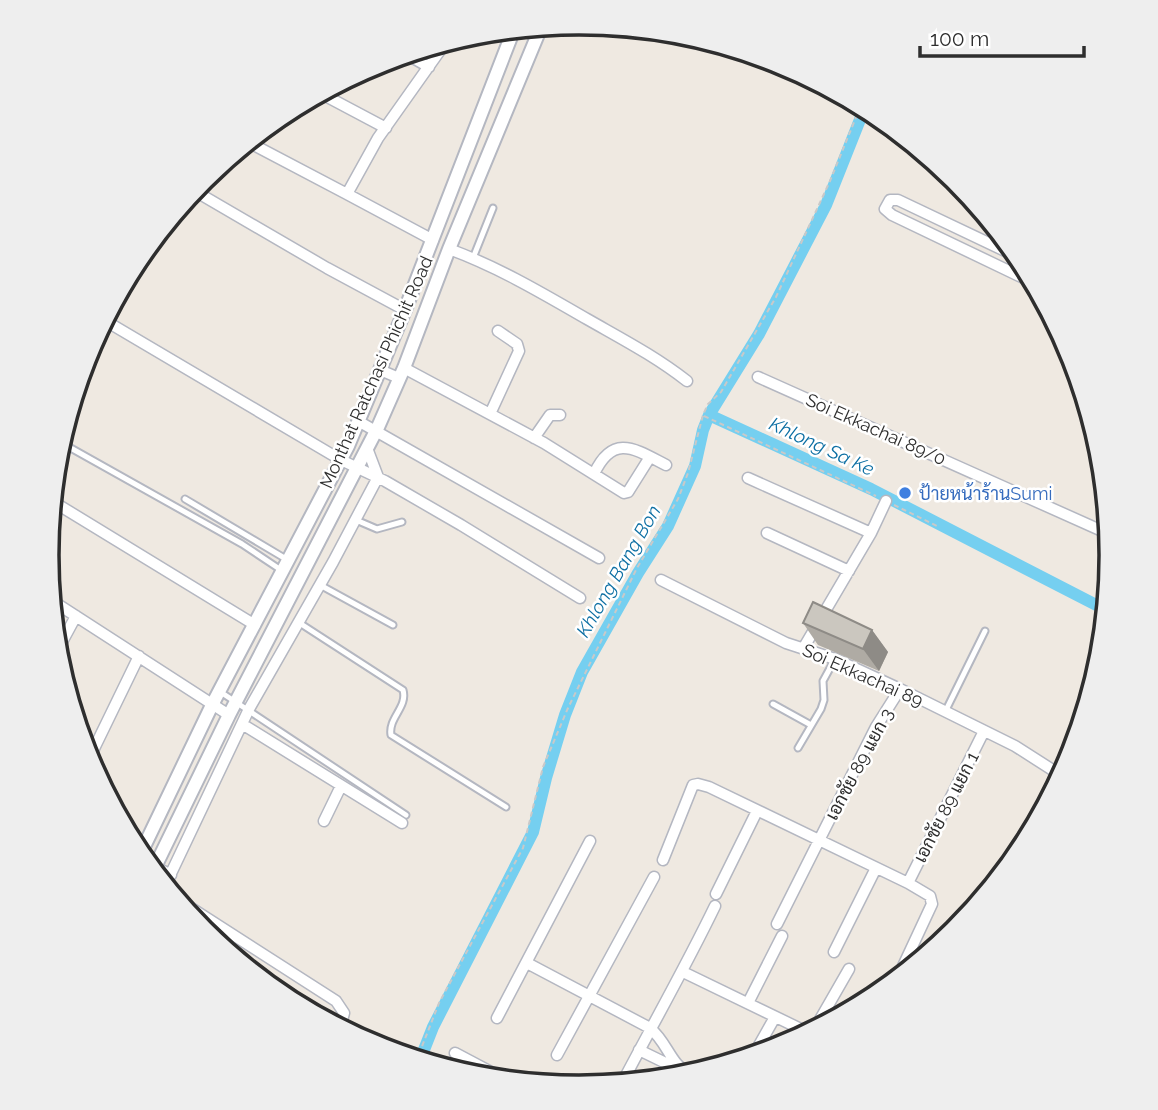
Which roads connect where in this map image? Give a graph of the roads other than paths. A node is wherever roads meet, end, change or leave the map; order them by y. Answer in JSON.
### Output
{"nodes":[{"id":1,"x":537,"y":37,"type":"edge"},
{"id":2,"x":510,"y":39,"type":"edge"},
{"id":3,"x":437,"y":55,"type":"edge"},
{"id":4,"x":418,"y":61,"type":"edge"},
{"id":5,"x":429,"y":67,"type":"junction"},
{"id":6,"x":331,"y":99,"type":"edge"},
{"id":7,"x":386,"y":128,"type":"junction"},
{"id":8,"x":257,"y":147,"type":"edge"},
{"id":9,"x":347,"y":194,"type":"junction"},
{"id":10,"x":203,"y":196,"type":"edge"},
{"id":11,"x":493,"y":208,"type":"dead end"},
{"id":12,"x":433,"y":240,"type":"junction"},
{"id":13,"x":999,"y":248,"type":"edge"},
{"id":14,"x":449,"y":249,"type":"junction"},
{"id":15,"x":473,"y":258,"type":"junction"},
{"id":16,"x":1016,"y":275,"type":"edge"},
{"id":17,"x":405,"y":310,"type":"junction"},
{"id":18,"x":113,"y":325,"type":"edge"},
{"id":19,"x":498,"y":331,"type":"dead end"},
{"id":20,"x":380,"y":370,"type":"junction"},
{"id":21,"x":401,"y":373,"type":"junction"},
{"id":22,"x":758,"y":377,"type":"dead end"},
{"id":23,"x":687,"y":381,"type":"dead end"},
{"id":24,"x":490,"y":414,"type":"junction"},
{"id":25,"x":560,"y":415,"type":"dead end"},
{"id":26,"x":359,"y":421,"type":"junction"},
{"id":27,"x":376,"y":429,"type":"junction"},
{"id":28,"x":534,"y":438,"type":"junction"},
{"id":29,"x":70,"y":448,"type":"edge"},
{"id":30,"x":367,"y":448,"type":"junction"},
{"id":31,"x":650,"y":457,"type":"junction"},
{"id":32,"x":341,"y":460,"type":"junction"},
{"id":33,"x":666,"y":465,"type":"dead end"},
{"id":34,"x":357,"y":469,"type":"junction"},
{"id":35,"x":594,"y":474,"type":"junction"},
{"id":36,"x":378,"y":477,"type":"junction"},
{"id":37,"x":748,"y":478,"type":"dead end"},
{"id":38,"x":186,"y":499,"type":"dead end"},
{"id":39,"x":886,"y":501,"type":"road end"},
{"id":40,"x":61,"y":507,"type":"edge"},
{"id":41,"x":356,"y":520,"type":"junction"},
{"id":42,"x":402,"y":522,"type":"dead end"},
{"id":43,"x":1098,"y":529,"type":"edge"},
{"id":44,"x":767,"y":533,"type":"dead end"},
{"id":45,"x":871,"y":533,"type":"junction"},
{"id":46,"x":599,"y":558,"type":"dead end"},
{"id":47,"x":286,"y":566,"type":"junction"},
{"id":48,"x":849,"y":572,"type":"junction"},
{"id":49,"x":661,"y":580,"type":"dead end"},
{"id":50,"x":320,"y":585,"type":"junction"},
{"id":51,"x":580,"y":598,"type":"dead end"},
{"id":52,"x":62,"y":607,"type":"edge"},
{"id":53,"x":76,"y":616,"type":"junction"},
{"id":54,"x":298,"y":622,"type":"junction"},
{"id":55,"x":255,"y":625,"type":"junction"},
{"id":56,"x":393,"y":625,"type":"dead end"},
{"id":57,"x":985,"y":631,"type":"dead end"},
{"id":58,"x":65,"y":636,"type":"edge"},
{"id":59,"x":804,"y":647,"type":"junction"},
{"id":60,"x":139,"y":656,"type":"junction"},
{"id":61,"x":835,"y":659,"type":"junction"},
{"id":62,"x":900,"y":689,"type":"junction"},
{"id":63,"x":219,"y":691,"type":"junction"},
{"id":64,"x":236,"y":702,"type":"junction"},
{"id":65,"x":773,"y":704,"type":"dead end"},
{"id":66,"x":212,"y":705,"type":"junction"},
{"id":67,"x":249,"y":709,"type":"junction"},
{"id":68,"x":945,"y":712,"type":"junction"},
{"id":69,"x":229,"y":715,"type":"junction"},
{"id":70,"x":242,"y":724,"type":"junction"},
{"id":71,"x":811,"y":725,"type":"junction"},
{"id":72,"x":984,"y":732,"type":"junction"},
{"id":73,"x":96,"y":745,"type":"edge"},
{"id":74,"x":798,"y":748,"type":"dead end"},
{"id":75,"x":1052,"y":770,"type":"edge"},
{"id":76,"x":341,"y":786,"type":"junction"},
{"id":77,"x":506,"y":807,"type":"dead end"},
{"id":78,"x":757,"y":811,"type":"junction"},
{"id":79,"x":404,"y":819,"type":"joint"},
{"id":80,"x":324,"y":821,"type":"dead end"},
{"id":81,"x":818,"y":840,"type":"junction"},
{"id":82,"x":590,"y":841,"type":"dead end"},
{"id":83,"x":146,"y":842,"type":"edge"},
{"id":84,"x":157,"y":858,"type":"edge"},
{"id":85,"x":663,"y":860,"type":"dead end"},
{"id":86,"x":876,"y":868,"type":"junction"},
{"id":87,"x":166,"y":872,"type":"edge"},
{"id":88,"x":171,"y":874,"type":"joint"},
{"id":89,"x":654,"y":877,"type":"dead end"},
{"id":90,"x":908,"y":883,"type":"junction"},
{"id":91,"x":716,"y":894,"type":"dead end"},
{"id":92,"x":715,"y":906,"type":"dead end"},
{"id":93,"x":206,"y":918,"type":"edge"},
{"id":94,"x":777,"y":924,"type":"dead end"},
{"id":95,"x":782,"y":936,"type":"dead end"},
{"id":96,"x":834,"y":952,"type":"dead end"},
{"id":97,"x":906,"y":959,"type":"edge"},
{"id":98,"x":527,"y":963,"type":"junction"},
{"id":99,"x":849,"y":969,"type":"dead end"},
{"id":100,"x":683,"y":972,"type":"junction"},
{"id":101,"x":590,"y":995,"type":"junction"},
{"id":102,"x":748,"y":1003,"type":"junction"},
{"id":103,"x":824,"y":1013,"type":"edge"},
{"id":104,"x":775,"y":1017,"type":"junction"},
{"id":105,"x":343,"y":1018,"type":"edge"},
{"id":106,"x":497,"y":1018,"type":"dead end"},
{"id":107,"x":796,"y":1027,"type":"edge"},
{"id":108,"x":650,"y":1028,"type":"junction"},
{"id":109,"x":761,"y":1041,"type":"edge"},
{"id":110,"x":639,"y":1050,"type":"junction"},
{"id":111,"x":455,"y":1053,"type":"dead end"},
{"id":112,"x":557,"y":1055,"type":"dead end"},
{"id":113,"x":477,"y":1065,"type":"edge"},
{"id":114,"x":673,"y":1066,"type":"edge"},
{"id":115,"x":676,"y":1066,"type":"edge"},
{"id":116,"x":627,"y":1073,"type":"edge"}],
"edges":[{"from":1,"to":14,"type":"street","name":"Monthat Ratchasi Phichit Road"},
{"from":2,"to":12,"type":"street","name":"Monthat Ratchasi Phichit Road"},
{"from":3,"to":5,"type":"street"},
{"from":4,"to":5,"type":"street"},
{"from":5,"to":7,"type":"street"},
{"from":6,"to":7,"type":"street"},
{"from":7,"to":9,"type":"street"},
{"from":8,"to":9,"type":"street"},
{"from":9,"to":12,"type":"street"},
{"from":10,"to":17,"type":"street"},
{"from":11,"to":15,"type":"lane"},
{"from":12,"to":17,"type":"street","name":"Monthat Ratchasi Phichit Road"},
{"from":13,"to":16,"type":"street"},
{"from":14,"to":15,"type":"street"},
{"from":14,"to":21,"type":"street","name":"Monthat Ratchasi Phichit Road"},
{"from":15,"to":23,"type":"street"},
{"from":17,"to":20,"type":"street","name":"Monthat Ratchasi Phichit Road"},
{"from":18,"to":32,"type":"street"},
{"from":19,"to":24,"type":"street"},
{"from":20,"to":21,"type":"street"},
{"from":20,"to":26,"type":"street","name":"Monthat Ratchasi Phichit Road"},
{"from":21,"to":24,"type":"street"},
{"from":21,"to":27,"type":"street","name":"Monthat Ratchasi Phichit Road"},
{"from":22,"to":43,"type":"street","name":"Soi Ekkachai 89/0"},
{"from":24,"to":28,"type":"street"},
{"from":25,"to":28,"type":"street"},
{"from":26,"to":27,"type":"street"},
{"from":26,"to":32,"type":"street","name":"Monthat Ratchasi Phichit Road"},
{"from":27,"to":30,"type":"street","name":"Monthat Ratchasi Phichit Road"},
{"from":27,"to":46,"type":"street"},
{"from":28,"to":35,"type":"street"},
{"from":29,"to":47,"type":"lane"},
{"from":30,"to":34,"type":"street","name":"Monthat Ratchasi Phichit Road"},
{"from":30,"to":36,"type":"street","name":"Monthat Ratchasi Phichit Road"},
{"from":31,"to":33,"type":"street"},
{"from":31,"to":35,"type":"street"},
{"from":31,"to":35,"type":"street"},
{"from":32,"to":34,"type":"street"},
{"from":32,"to":47,"type":"street","name":"Monthat Ratchasi Phichit Road"},
{"from":34,"to":36,"type":"street"},
{"from":34,"to":64,"type":"street","name":"Monthat Ratchasi Phichit Road"},
{"from":36,"to":41,"type":"street"},
{"from":36,"to":51,"type":"street"},
{"from":37,"to":45,"type":"street"},
{"from":38,"to":47,"type":"lane"},
{"from":39,"to":45,"type":"street"},
{"from":40,"to":55,"type":"street"},
{"from":41,"to":42,"type":"lane"},
{"from":41,"to":50,"type":"street"},
{"from":44,"to":48,"type":"street"},
{"from":45,"to":48,"type":"street"},
{"from":47,"to":55,"type":"street","name":"Monthat Ratchasi Phichit Road"},
{"from":48,"to":59,"type":"street"},
{"from":49,"to":59,"type":"street","name":"Soi Ekkachai 89"},
{"from":50,"to":54,"type":"street"},
{"from":50,"to":56,"type":"lane"},
{"from":52,"to":53,"type":"street"},
{"from":53,"to":58,"type":"street"},
{"from":53,"to":60,"type":"street"},
{"from":54,"to":67,"type":"street"},
{"from":54,"to":77,"type":"lane"},
{"from":55,"to":63,"type":"street","name":"Monthat Ratchasi Phichit Road"},
{"from":57,"to":68,"type":"lane"},
{"from":59,"to":61,"type":"street","name":"Soi Ekkachai 89"},
{"from":60,"to":66,"type":"street"},
{"from":60,"to":73,"type":"street"},
{"from":61,"to":62,"type":"street","name":"Soi Ekkachai 89"},
{"from":61,"to":71,"type":"lane"},
{"from":62,"to":68,"type":"street","name":"Soi Ekkachai 89"},
{"from":62,"to":81,"type":"street","name":"เอกชัย 89 แยก 3"},
{"from":63,"to":64,"type":"lane"},
{"from":63,"to":66,"type":"street","name":"Monthat Ratchasi Phichit Road"},
{"from":64,"to":67,"type":"lane"},
{"from":64,"to":69,"type":"street","name":"Monthat Ratchasi Phichit Road"},
{"from":65,"to":71,"type":"lane"},
{"from":66,"to":69,"type":"street"},
{"from":66,"to":83,"type":"street","name":"Monthat Ratchasi Phichit Road"},
{"from":67,"to":70,"type":"street"},
{"from":67,"to":79,"type":"lane"},
{"from":68,"to":72,"type":"street","name":"Soi Ekkachai 89"},
{"from":69,"to":84,"type":"street","name":"Monthat Ratchasi Phichit Road"},
{"from":70,"to":76,"type":"street"},
{"from":70,"to":88,"type":"street"},
{"from":71,"to":74,"type":"lane"},
{"from":72,"to":75,"type":"street","name":"Soi Ekkachai 89"},
{"from":72,"to":90,"type":"street","name":"เอกชัย 89 แยก 1"},
{"from":76,"to":79,"type":"street"},
{"from":76,"to":80,"type":"street"},
{"from":78,"to":81,"type":"street"},
{"from":78,"to":85,"type":"street"},
{"from":78,"to":91,"type":"street"},
{"from":81,"to":86,"type":"street"},
{"from":81,"to":94,"type":"street","name":"เอกชัย 89 แยก 3"},
{"from":82,"to":98,"type":"street"},
{"from":86,"to":90,"type":"street"},
{"from":86,"to":96,"type":"street"},
{"from":87,"to":88,"type":"street"},
{"from":89,"to":101,"type":"street"},
{"from":90,"to":97,"type":"street"},
{"from":92,"to":100,"type":"street"},
{"from":93,"to":105,"type":"street"},
{"from":95,"to":102,"type":"street"},
{"from":98,"to":101,"type":"street"},
{"from":98,"to":106,"type":"street"},
{"from":99,"to":103,"type":"street"},
{"from":100,"to":102,"type":"street"},
{"from":100,"to":108,"type":"street"},
{"from":101,"to":108,"type":"street"},
{"from":101,"to":112,"type":"street"},
{"from":102,"to":104,"type":"street"},
{"from":104,"to":107,"type":"street"},
{"from":104,"to":109,"type":"street"},
{"from":108,"to":110,"type":"street"},
{"from":108,"to":115,"type":"street"},
{"from":110,"to":114,"type":"street"},
{"from":110,"to":116,"type":"street"},
{"from":111,"to":113,"type":"street"}]}
